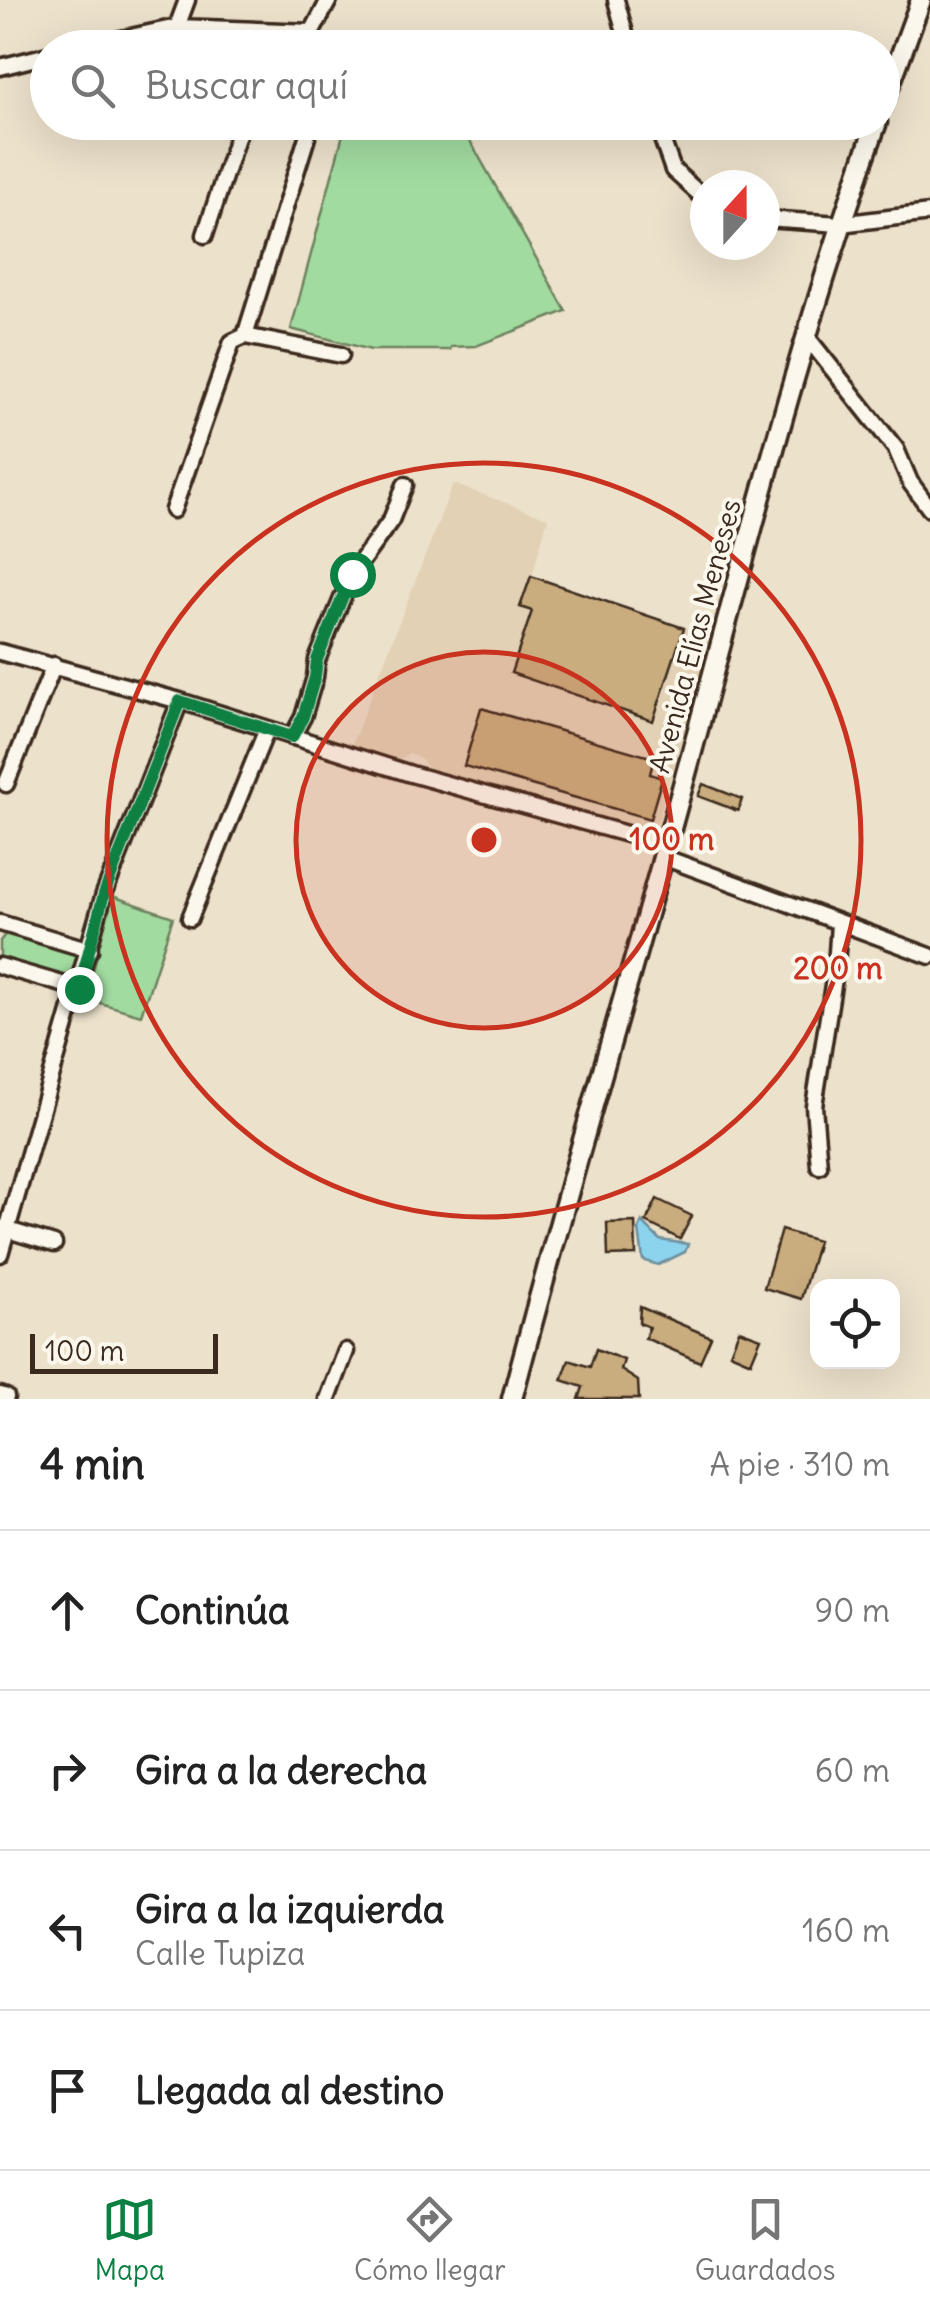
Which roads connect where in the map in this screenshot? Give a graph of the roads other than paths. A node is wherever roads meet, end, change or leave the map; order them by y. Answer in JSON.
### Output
{"nodes":[{"id":1,"x":186,"y":0,"type":"edge"},
{"id":2,"x":329,"y":0,"type":"edge"},
{"id":3,"x":616,"y":0,"type":"edge"},
{"id":4,"x":921,"y":0,"type":"edge"},
{"id":5,"x":177,"y":27,"type":"junction"},
{"id":6,"x":163,"y":30,"type":"edge"},
{"id":7,"x":208,"y":30,"type":"edge"},
{"id":8,"x":316,"y":30,"type":"edge"},
{"id":9,"x":624,"y":30,"type":"edge"},
{"id":10,"x":900,"y":57,"type":"edge"},
{"id":11,"x":30,"y":60,"type":"edge"},
{"id":12,"x":0,"y":67,"type":"edge"},
{"id":13,"x":236,"y":140,"type":"edge"},
{"id":14,"x":306,"y":140,"type":"edge"},
{"id":15,"x":662,"y":140,"type":"edge"},
{"id":16,"x":870,"y":140,"type":"edge"},
{"id":17,"x":690,"y":185,"type":"edge"},
{"id":18,"x":930,"y":213,"type":"edge"},
{"id":19,"x":780,"y":220,"type":"edge"},
{"id":20,"x":840,"y":224,"type":"junction"},
{"id":21,"x":205,"y":235,"type":"dead end"},
{"id":22,"x":245,"y":336,"type":"junction"},
{"id":23,"x":807,"y":338,"type":"junction"},
{"id":24,"x":342,"y":354,"type":"dead end"},
{"id":25,"x":405,"y":485,"type":"dead end"},
{"id":26,"x":930,"y":508,"type":"edge"},
{"id":27,"x":172,"y":510,"type":"dead end"},
{"id":28,"x":0,"y":652,"type":"edge"},
{"id":29,"x":54,"y":665,"type":"junction"},
{"id":30,"x":180,"y":701,"type":"junction"},
{"id":31,"x":266,"y":729,"type":"junction"},
{"id":32,"x":292,"y":737,"type":"junction"},
{"id":33,"x":6,"y":784,"type":"dead end"},
{"id":34,"x":665,"y":851,"type":"junction"},
{"id":35,"x":190,"y":918,"type":"dead end"},
{"id":36,"x":0,"y":924,"type":"edge"},
{"id":37,"x":839,"y":924,"type":"junction"},
{"id":38,"x":90,"y":950,"type":"junction"},
{"id":39,"x":930,"y":956,"type":"edge"},
{"id":40,"x":0,"y":966,"type":"edge"},
{"id":41,"x":79,"y":989,"type":"junction"},
{"id":42,"x":819,"y":1166,"type":"dead end"},
{"id":43,"x":4,"y":1229,"type":"edge"},
{"id":44,"x":54,"y":1244,"type":"dead end"},
{"id":45,"x":0,"y":1254,"type":"edge"},
{"id":46,"x":346,"y":1351,"type":"dead end"},
{"id":47,"x":328,"y":1399,"type":"edge"},
{"id":48,"x":512,"y":1399,"type":"edge"}],
"edges":[{"from":1,"to":5,"type":"street"},
{"from":2,"to":8,"type":"street"},
{"from":3,"to":9,"type":"street"},
{"from":4,"to":10,"type":"main road"},
{"from":5,"to":6,"type":"street"},
{"from":5,"to":7,"type":"street"},
{"from":11,"to":12,"type":"street"},
{"from":13,"to":21,"type":"street"},
{"from":14,"to":22,"type":"street"},
{"from":15,"to":17,"type":"street"},
{"from":16,"to":20,"type":"main road","name":"Avenida Elías Meneses"},
{"from":18,"to":20,"type":"street"},
{"from":19,"to":20,"type":"street"},
{"from":20,"to":23,"type":"main road","name":"Avenida Elías Meneses"},
{"from":22,"to":24,"type":"street"},
{"from":22,"to":27,"type":"street"},
{"from":23,"to":26,"type":"street"},
{"from":23,"to":34,"type":"main road","name":"Avenida Elías Meneses"},
{"from":25,"to":32,"type":"street"},
{"from":28,"to":29,"type":"street"},
{"from":29,"to":30,"type":"street"},
{"from":29,"to":33,"type":"street"},
{"from":30,"to":31,"type":"street"},
{"from":30,"to":38,"type":"street"},
{"from":31,"to":32,"type":"street"},
{"from":31,"to":35,"type":"street"},
{"from":32,"to":34,"type":"street"},
{"from":34,"to":37,"type":"street"},
{"from":34,"to":48,"type":"main road","name":"Avenida Elías Meneses"},
{"from":36,"to":38,"type":"street"},
{"from":37,"to":39,"type":"street"},
{"from":37,"to":42,"type":"street"},
{"from":38,"to":41,"type":"street"},
{"from":40,"to":41,"type":"street"},
{"from":41,"to":43,"type":"street"},
{"from":43,"to":44,"type":"street"},
{"from":43,"to":45,"type":"street"},
{"from":46,"to":47,"type":"street"}]}
